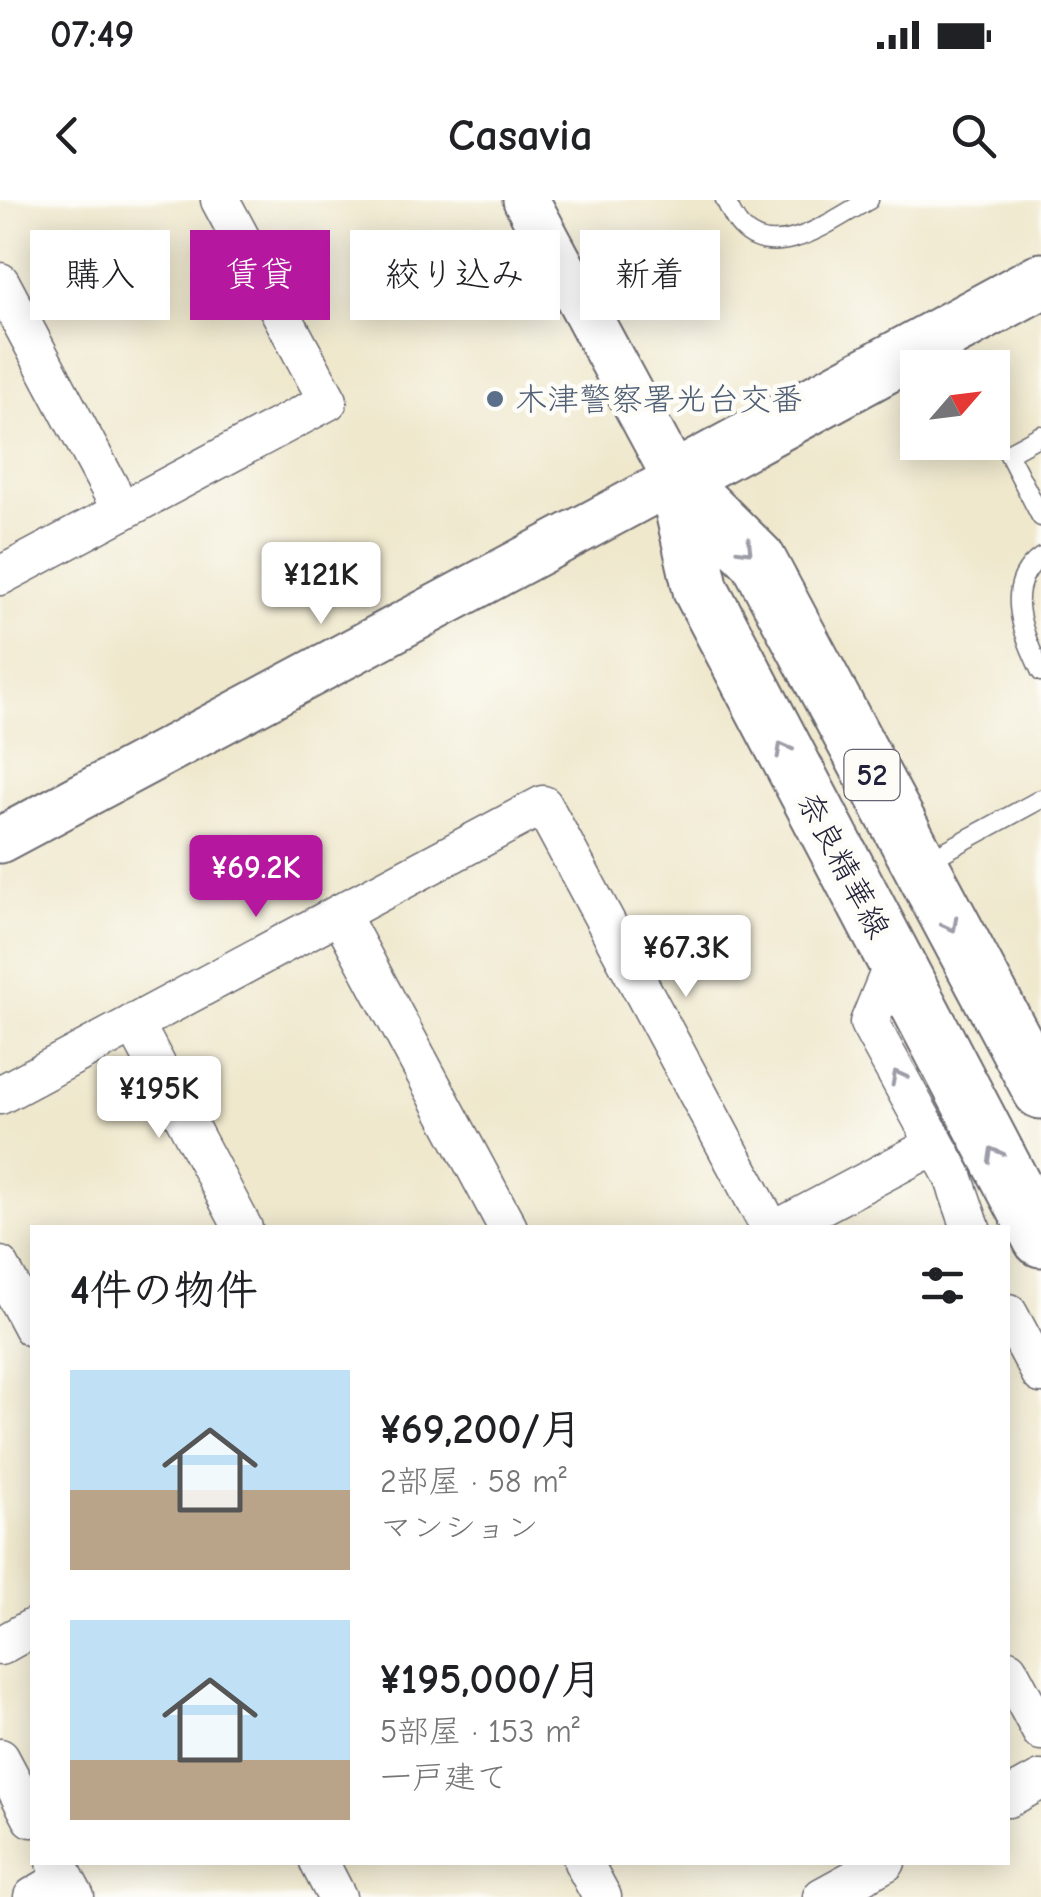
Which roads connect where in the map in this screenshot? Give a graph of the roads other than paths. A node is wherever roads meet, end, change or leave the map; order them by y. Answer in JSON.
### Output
{"nodes":[{"id":1,"x":220,"y":200,"type":"edge"},
{"id":2,"x":526,"y":200,"type":"edge"},
{"id":3,"x":725,"y":200,"type":"edge"},
{"id":4,"x":869,"y":200,"type":"edge"},
{"id":5,"x":1041,"y":281,"type":"edge"},
{"id":6,"x":0,"y":282,"type":"edge"},
{"id":7,"x":1041,"y":435,"type":"edge"},
{"id":8,"x":676,"y":479,"type":"junction"},
{"id":9,"x":122,"y":511,"type":"junction"},
{"id":10,"x":1041,"y":517,"type":"edge"},
{"id":11,"x":1041,"y":557,"type":"edge"},
{"id":12,"x":0,"y":576,"type":"edge"},
{"id":13,"x":1041,"y":672,"type":"edge"},
{"id":14,"x":1041,"y":799,"type":"edge"},
{"id":15,"x":0,"y":840,"type":"edge"},
{"id":16,"x":919,"y":865,"type":"junction"},
{"id":17,"x":340,"y":914,"type":"junction"},
{"id":18,"x":894,"y":962,"type":"junction"},
{"id":19,"x":134,"y":1023,"type":"junction"},
{"id":20,"x":1041,"y":1091,"type":"edge"},
{"id":21,"x":0,"y":1095,"type":"edge"},
{"id":22,"x":935,"y":1145,"type":"junction"},
{"id":23,"x":241,"y":1225,"type":"edge"},
{"id":24,"x":506,"y":1225,"type":"edge"},
{"id":25,"x":768,"y":1225,"type":"edge"},
{"id":26,"x":785,"y":1225,"type":"edge"},
{"id":27,"x":970,"y":1225,"type":"edge"},
{"id":28,"x":1041,"y":1240,"type":"edge"},
{"id":29,"x":0,"y":1266,"type":"edge"},
{"id":30,"x":1010,"y":1316,"type":"edge"},
{"id":31,"x":30,"y":1323,"type":"edge"},
{"id":32,"x":1041,"y":1374,"type":"edge"},
{"id":33,"x":30,"y":1629,"type":"edge"},
{"id":34,"x":0,"y":1646,"type":"edge"},
{"id":35,"x":1010,"y":1673,"type":"edge"},
{"id":36,"x":1041,"y":1731,"type":"edge"},
{"id":37,"x":0,"y":1758,"type":"edge"},
{"id":38,"x":1041,"y":1780,"type":"edge"},
{"id":39,"x":1010,"y":1797,"type":"edge"},
{"id":40,"x":30,"y":1814,"type":"edge"},
{"id":41,"x":321,"y":1865,"type":"edge"},
{"id":42,"x":585,"y":1865,"type":"edge"},
{"id":43,"x":864,"y":1875,"type":"edge"},
{"id":44,"x":338,"y":1897,"type":"edge"},
{"id":45,"x":602,"y":1897,"type":"edge"},
{"id":46,"x":822,"y":1897,"type":"edge"}],
"edges":[{"from":1,"to":9,"type":"street"},
{"from":2,"to":8,"type":"street"},
{"from":3,"to":4,"type":"lane"},
{"from":5,"to":8,"type":"main road"},
{"from":6,"to":9,"type":"street"},
{"from":7,"to":10,"type":"lane"},
{"from":8,"to":15,"type":"street"},
{"from":8,"to":16,"type":"main road","name":"奈良精華線","number":"52","one_way":true},
{"from":18,"to":8,"type":"main road","name":"奈良精華線","number":"52","one_way":true},
{"from":9,"to":12,"type":"street"},
{"from":11,"to":13,"type":"lane"},
{"from":14,"to":16,"type":"lane"},
{"from":16,"to":20,"type":"main road","name":"奈良精華線","number":"52","one_way":true},
{"from":17,"to":19,"type":"street"},
{"from":17,"to":24,"type":"street"},
{"from":17,"to":25,"type":"street"},
{"from":22,"to":18,"type":"street","one_way":true},
{"from":28,"to":18,"type":"main road","name":"奈良精華線","number":"52","one_way":true},
{"from":19,"to":21,"type":"street"},
{"from":19,"to":23,"type":"street"},
{"from":22,"to":26,"type":"street"},
{"from":22,"to":27,"type":"street"},
{"from":29,"to":31,"type":"street"},
{"from":30,"to":32,"type":"street"},
{"from":33,"to":34,"type":"street"},
{"from":35,"to":36,"type":"street"},
{"from":37,"to":40,"type":"street"},
{"from":38,"to":39,"type":"street"},
{"from":41,"to":44,"type":"street"},
{"from":42,"to":45,"type":"street"},
{"from":43,"to":46,"type":"street"}]}
